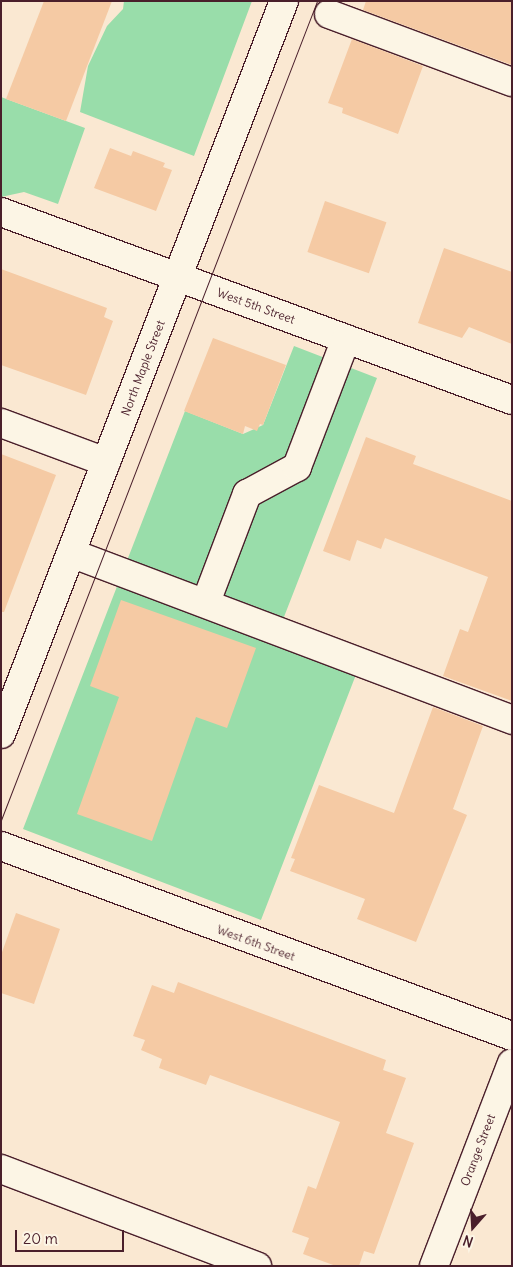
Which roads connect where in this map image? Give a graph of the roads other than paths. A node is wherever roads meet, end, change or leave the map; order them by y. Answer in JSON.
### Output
{"nodes":[{"id":1,"x":284,"y":1,"type":"edge"},
{"id":2,"x":329,"y":14,"type":"dead end"},
{"id":3,"x":512,"y":82,"type":"edge"},
{"id":4,"x":1,"y":212,"type":"edge"},
{"id":5,"x":178,"y":277,"type":"junction"},
{"id":6,"x":346,"y":339,"type":"junction"},
{"id":7,"x":512,"y":400,"type":"edge"},
{"id":8,"x":1,"y":423,"type":"edge"},
{"id":9,"x":106,"y":462,"type":"junction"},
{"id":10,"x":71,"y":553,"type":"junction"},
{"id":11,"x":206,"y":602,"type":"junction"},
{"id":12,"x":512,"y":720,"type":"edge"},
{"id":13,"x":1,"y":734,"type":"edge"},
{"id":14,"x":1,"y":846,"type":"edge"},
{"id":15,"x":512,"y":1036,"type":"edge"},
{"id":16,"x":512,"y":1062,"type":"edge"},
{"id":17,"x":1,"y":1170,"type":"edge"},
{"id":18,"x":257,"y":1266,"type":"edge"},
{"id":19,"x":434,"y":1266,"type":"edge"}],
"edges":[{"from":1,"to":5,"type":"street","name":"North Maple Street"},
{"from":2,"to":3,"type":"street"},
{"from":4,"to":5,"type":"street","name":"West 5th Street"},
{"from":5,"to":6,"type":"street","name":"West 5th Street"},
{"from":5,"to":9,"type":"street","name":"North Maple Street"},
{"from":6,"to":7,"type":"street","name":"West 5th Street"},
{"from":6,"to":11,"type":"street"},
{"from":8,"to":9,"type":"street"},
{"from":9,"to":10,"type":"street","name":"North Maple Street"},
{"from":10,"to":11,"type":"street"},
{"from":10,"to":13,"type":"street","name":"North Maple Street"},
{"from":11,"to":12,"type":"street"},
{"from":14,"to":15,"type":"street","name":"West 6th Street"},
{"from":16,"to":19,"type":"street","name":"Orange Street"},
{"from":17,"to":18,"type":"street"}]}
